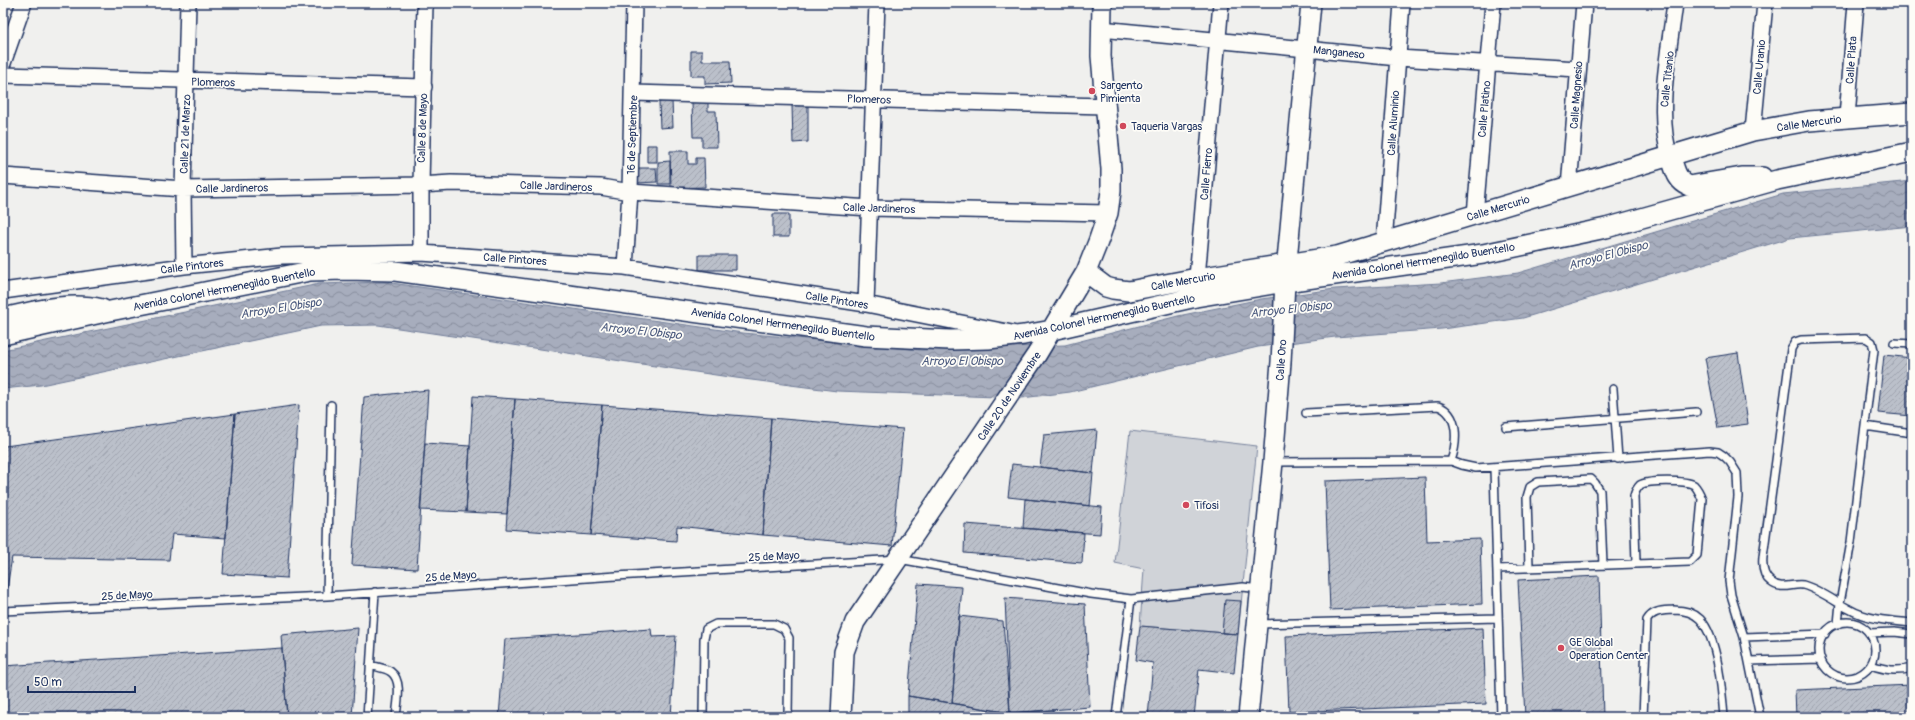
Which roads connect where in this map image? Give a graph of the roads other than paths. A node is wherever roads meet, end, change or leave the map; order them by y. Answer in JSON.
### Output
{"nodes":[{"id":1,"x":24,"y":3,"type":"edge"},
{"id":2,"x":188,"y":3,"type":"edge"},
{"id":3,"x":425,"y":3,"type":"edge"},
{"id":4,"x":634,"y":3,"type":"edge"},
{"id":5,"x":877,"y":3,"type":"edge"},
{"id":6,"x":1102,"y":3,"type":"edge"},
{"id":7,"x":1221,"y":3,"type":"edge"},
{"id":8,"x":1311,"y":3,"type":"edge"},
{"id":9,"x":1402,"y":3,"type":"edge"},
{"id":10,"x":1493,"y":3,"type":"edge"},
{"id":11,"x":1584,"y":3,"type":"edge"},
{"id":12,"x":1675,"y":3,"type":"edge"},
{"id":13,"x":1765,"y":3,"type":"edge"},
{"id":14,"x":1856,"y":3,"type":"edge"},
{"id":15,"x":1101,"y":29,"type":"junction"},
{"id":16,"x":1218,"y":40,"type":"junction"},
{"id":17,"x":6,"y":44,"type":"edge"},
{"id":18,"x":1307,"y":49,"type":"junction"},
{"id":19,"x":1398,"y":58,"type":"junction"},
{"id":20,"x":1488,"y":62,"type":"junction"},
{"id":21,"x":3,"y":63,"type":"edge"},
{"id":22,"x":1578,"y":69,"type":"junction"},
{"id":23,"x":3,"y":75,"type":"edge"},
{"id":24,"x":186,"y":81,"type":"junction"},
{"id":25,"x":424,"y":87,"type":"junction"},
{"id":26,"x":633,"y":93,"type":"junction"},
{"id":27,"x":872,"y":99,"type":"junction"},
{"id":28,"x":1104,"y":106,"type":"junction"},
{"id":29,"x":1912,"y":113,"type":"edge"},
{"id":30,"x":1847,"y":117,"type":"junction"},
{"id":31,"x":1753,"y":131,"type":"junction"},
{"id":32,"x":1912,"y":152,"type":"edge"},
{"id":33,"x":1670,"y":155,"type":"junction"},
{"id":34,"x":3,"y":176,"type":"edge"},
{"id":35,"x":1778,"y":180,"type":"junction"},
{"id":36,"x":421,"y":185,"type":"junction"},
{"id":37,"x":1569,"y":187,"type":"junction"},
{"id":38,"x":183,"y":188,"type":"junction"},
{"id":39,"x":630,"y":192,"type":"junction"},
{"id":40,"x":870,"y":208,"type":"junction"},
{"id":41,"x":1108,"y":213,"type":"junction"},
{"id":42,"x":1475,"y":215,"type":"junction"},
{"id":43,"x":1384,"y":242,"type":"junction"},
{"id":44,"x":421,"y":253,"type":"junction"},
{"id":45,"x":1339,"y":265,"type":"junction"},
{"id":46,"x":184,"y":266,"type":"junction"},
{"id":47,"x":625,"y":267,"type":"junction"},
{"id":48,"x":1086,"y":272,"type":"junction"},
{"id":49,"x":1197,"y":278,"type":"junction"},
{"id":50,"x":1286,"y":280,"type":"junction"},
{"id":51,"x":3,"y":291,"type":"edge"},
{"id":52,"x":1196,"y":297,"type":"junction"},
{"id":53,"x":866,"y":304,"type":"junction"},
{"id":54,"x":110,"y":311,"type":"junction"},
{"id":55,"x":3,"y":318,"type":"edge"},
{"id":56,"x":1052,"y":330,"type":"junction"},
{"id":57,"x":3,"y":335,"type":"edge"},
{"id":58,"x":1024,"y":335,"type":"junction"},
{"id":59,"x":1894,"y":343,"type":"dead end"},
{"id":60,"x":1912,"y":344,"type":"edge"},
{"id":61,"x":1613,"y":389,"type":"dead end"},
{"id":62,"x":331,"y":405,"type":"dead end"},
{"id":63,"x":1696,"y":412,"type":"dead end"},
{"id":64,"x":1306,"y":413,"type":"dead end"},
{"id":65,"x":1616,"y":420,"type":"junction"},
{"id":66,"x":1865,"y":426,"type":"junction"},
{"id":67,"x":1506,"y":427,"type":"dead end"},
{"id":68,"x":1912,"y":433,"type":"edge"},
{"id":69,"x":1618,"y":459,"type":"junction"},
{"id":70,"x":1451,"y":461,"type":"junction"},
{"id":71,"x":1273,"y":462,"type":"junction"},
{"id":72,"x":1494,"y":468,"type":"junction"},
{"id":73,"x":899,"y":559,"type":"junction"},
{"id":74,"x":1636,"y":563,"type":"junction"},
{"id":75,"x":1603,"y":564,"type":"junction"},
{"id":76,"x":1530,"y":567,"type":"junction"},
{"id":77,"x":1497,"y":569,"type":"junction"},
{"id":78,"x":1261,"y":589,"type":"junction"},
{"id":79,"x":375,"y":592,"type":"junction"},
{"id":80,"x":327,"y":596,"type":"junction"},
{"id":81,"x":1130,"y":599,"type":"junction"},
{"id":82,"x":1840,"y":603,"type":"junction"},
{"id":83,"x":3,"y":612,"type":"edge"},
{"id":84,"x":1498,"y":618,"type":"junction"},
{"id":85,"x":1912,"y":623,"type":"edge"},
{"id":86,"x":1258,"y":624,"type":"junction"},
{"id":87,"x":1838,"y":624,"type":"junction"},
{"id":88,"x":1870,"y":633,"type":"junction"},
{"id":89,"x":1825,"y":634,"type":"junction"},
{"id":90,"x":1912,"y":634,"type":"edge"},
{"id":91,"x":1744,"y":637,"type":"junction"},
{"id":92,"x":1821,"y":659,"type":"junction"},
{"id":93,"x":1749,"y":661,"type":"junction"},
{"id":94,"x":370,"y":665,"type":"junction"},
{"id":95,"x":1871,"y":665,"type":"junction"},
{"id":96,"x":1912,"y":668,"type":"edge"},
{"id":97,"x":367,"y":717,"type":"edge"},
{"id":98,"x":396,"y":717,"type":"edge"},
{"id":99,"x":702,"y":717,"type":"edge"},
{"id":100,"x":788,"y":717,"type":"edge"},
{"id":101,"x":841,"y":717,"type":"edge"},
{"id":102,"x":1116,"y":717,"type":"edge"},
{"id":103,"x":1248,"y":717,"type":"edge"},
{"id":104,"x":1501,"y":717,"type":"edge"},
{"id":105,"x":1643,"y":717,"type":"edge"},
{"id":106,"x":1724,"y":717,"type":"edge"},
{"id":107,"x":1760,"y":717,"type":"edge"}],
"edges":[{"from":1,"to":17,"type":"street"},
{"from":2,"to":24,"type":"street","name":"Calle 21 de Marzo"},
{"from":3,"to":25,"type":"street","name":"Calle 8 de Mayo"},
{"from":4,"to":26,"type":"street","name":"16 de Septiembre"},
{"from":5,"to":27,"type":"street"},
{"from":6,"to":15,"type":"street","name":"Calle 20 de Noviembre"},
{"from":7,"to":16,"type":"street","name":"Calle Fierro"},
{"from":8,"to":18,"type":"street","name":"Calle Oro"},
{"from":9,"to":19,"type":"street","name":"Calle Aluminio"},
{"from":10,"to":20,"type":"street","name":"Calle Platino"},
{"from":11,"to":22,"type":"street","name":"Calle Magnesio"},
{"from":12,"to":33,"type":"street","name":"Calle Titanio"},
{"from":13,"to":31,"type":"street","name":"Calle Uranio"},
{"from":14,"to":30,"type":"street","name":"Calle Plata"},
{"from":15,"to":16,"type":"street","name":"Manganeso"},
{"from":15,"to":28,"type":"street","name":"Calle 20 de Noviembre"},
{"from":16,"to":18,"type":"street","name":"Manganeso"},
{"from":16,"to":49,"type":"street","name":"Calle Fierro"},
{"from":17,"to":21,"type":"street"},
{"from":18,"to":19,"type":"street","name":"Manganeso"},
{"from":18,"to":50,"type":"street","name":"Calle Oro"},
{"from":19,"to":20,"type":"street","name":"Manganeso"},
{"from":19,"to":43,"type":"street","name":"Calle Aluminio"},
{"from":20,"to":22,"type":"street","name":"Manganeso"},
{"from":20,"to":42,"type":"street","name":"Calle Platino"},
{"from":22,"to":37,"type":"street","name":"Calle Magnesio"},
{"from":23,"to":24,"type":"street","name":"Plomeros"},
{"from":24,"to":25,"type":"street","name":"Plomeros"},
{"from":24,"to":38,"type":"street","name":"Calle 21 de Marzo"},
{"from":25,"to":36,"type":"street","name":"Calle 8 de Mayo"},
{"from":26,"to":27,"type":"street","name":"Plomeros"},
{"from":26,"to":39,"type":"street","name":"16 de Septiembre"},
{"from":27,"to":28,"type":"street","name":"Plomeros"},
{"from":27,"to":40,"type":"street"},
{"from":28,"to":41,"type":"street","name":"Calle 20 de Noviembre"},
{"from":29,"to":30,"type":"street","name":"Calle Mercurio"},
{"from":30,"to":31,"type":"street","name":"Calle Mercurio"},
{"from":31,"to":33,"type":"street","name":"Calle Mercurio"},
{"from":32,"to":35,"type":"street","name":"Avenida Colonel Hermenegildo Buentello"},
{"from":33,"to":35,"type":"street"},
{"from":33,"to":37,"type":"street","name":"Calle Mercurio"},
{"from":34,"to":38,"type":"street","name":"Calle Jardineros"},
{"from":35,"to":45,"type":"street","name":"Avenida Colonel Hermenegildo Buentello"},
{"from":36,"to":38,"type":"street","name":"Calle Jardineros"},
{"from":36,"to":39,"type":"street","name":"Calle Jardineros"},
{"from":36,"to":44,"type":"street","name":"Calle 8 de Mayo"},
{"from":37,"to":42,"type":"street","name":"Calle Mercurio"},
{"from":38,"to":46,"type":"street","name":"Calle 21 de Marzo"},
{"from":39,"to":40,"type":"street","name":"Calle Jardineros"},
{"from":39,"to":47,"type":"street","name":"16 de Septiembre"},
{"from":40,"to":41,"type":"street","name":"Calle Jardineros"},
{"from":40,"to":53,"type":"street"},
{"from":41,"to":48,"type":"street","name":"Calle 20 de Noviembre"},
{"from":42,"to":43,"type":"street","name":"Calle Mercurio"},
{"from":43,"to":45,"type":"street","name":"Calle Mercurio"},
{"from":44,"to":46,"type":"street","name":"Calle Pintores"},
{"from":44,"to":47,"type":"street","name":"Calle Pintores"},
{"from":45,"to":50,"type":"street","name":"Calle Mercurio"},
{"from":46,"to":51,"type":"street","name":"Calle Pintores"},
{"from":47,"to":53,"type":"street","name":"Calle Pintores"},
{"from":48,"to":49,"type":"street","name":"Calle Mercurio"},
{"from":48,"to":56,"type":"street","name":"Calle 20 de Noviembre"},
{"from":49,"to":50,"type":"street","name":"Calle Mercurio"},
{"from":49,"to":52,"type":"street","name":"Calle Fierro"},
{"from":50,"to":52,"type":"street","name":"Avenida Colonel Hermenegildo Buentello"},
{"from":50,"to":71,"type":"street","name":"Calle Oro"},
{"from":52,"to":56,"type":"street","name":"Avenida Colonel Hermenegildo Buentello"},
{"from":53,"to":58,"type":"street","name":"Calle Pintores"},
{"from":54,"to":55,"type":"street"},
{"from":54,"to":57,"type":"street","name":"Avenida Colonel Hermenegildo Buentello"},
{"from":54,"to":58,"type":"street","name":"Avenida Colonel Hermenegildo Buentello"},
{"from":56,"to":58,"type":"street","name":"Avenida Colonel Hermenegildo Buentello"},
{"from":56,"to":73,"type":"street","name":"Calle 20 de Noviembre"},
{"from":59,"to":60,"type":"lane"},
{"from":61,"to":65,"type":"lane"},
{"from":62,"to":80,"type":"lane"},
{"from":63,"to":65,"type":"lane"},
{"from":64,"to":70,"type":"lane"},
{"from":65,"to":67,"type":"lane"},
{"from":65,"to":69,"type":"lane"},
{"from":66,"to":68,"type":"lane"},
{"from":66,"to":82,"type":"lane"},
{"from":66,"to":82,"type":"lane"},
{"from":69,"to":72,"type":"lane"},
{"from":69,"to":91,"type":"lane"},
{"from":70,"to":71,"type":"lane"},
{"from":70,"to":72,"type":"lane"},
{"from":71,"to":78,"type":"street","name":"Calle Oro"},
{"from":72,"to":77,"type":"lane"},
{"from":73,"to":79,"type":"lane","name":"25 de Mayo"},
{"from":73,"to":81,"type":"lane","name":"25 de Mayo"},
{"from":73,"to":101,"type":"street","name":"Calle 20 de Noviembre"},
{"from":74,"to":74,"type":"lane"},
{"from":74,"to":75,"type":"lane"},
{"from":75,"to":76,"type":"lane"},
{"from":75,"to":76,"type":"lane"},
{"from":76,"to":77,"type":"lane"},
{"from":77,"to":84,"type":"lane"},
{"from":78,"to":81,"type":"lane","name":"25 de Mayo"},
{"from":78,"to":86,"type":"street","name":"Calle Oro"},
{"from":79,"to":80,"type":"lane","name":"25 de Mayo"},
{"from":79,"to":94,"type":"lane"},
{"from":80,"to":83,"type":"lane","name":"25 de Mayo"},
{"from":81,"to":102,"type":"lane"},
{"from":82,"to":85,"type":"lane"},
{"from":82,"to":87,"type":"lane"},
{"from":84,"to":86,"type":"lane"},
{"from":84,"to":104,"type":"lane"},
{"from":86,"to":103,"type":"street","name":"Calle Oro"},
{"from":87,"to":88,"type":"lane"},
{"from":87,"to":89,"type":"lane"},
{"from":88,"to":90,"type":"lane"},
{"from":88,"to":95,"type":"lane"},
{"from":89,"to":91,"type":"lane"},
{"from":89,"to":92,"type":"lane"},
{"from":91,"to":93,"type":"lane"},
{"from":92,"to":93,"type":"lane"},
{"from":92,"to":95,"type":"lane"},
{"from":93,"to":107,"type":"lane"},
{"from":94,"to":97,"type":"lane"},
{"from":94,"to":98,"type":"lane"},
{"from":95,"to":96,"type":"lane"},
{"from":99,"to":100,"type":"lane"},
{"from":105,"to":106,"type":"lane"}]}
